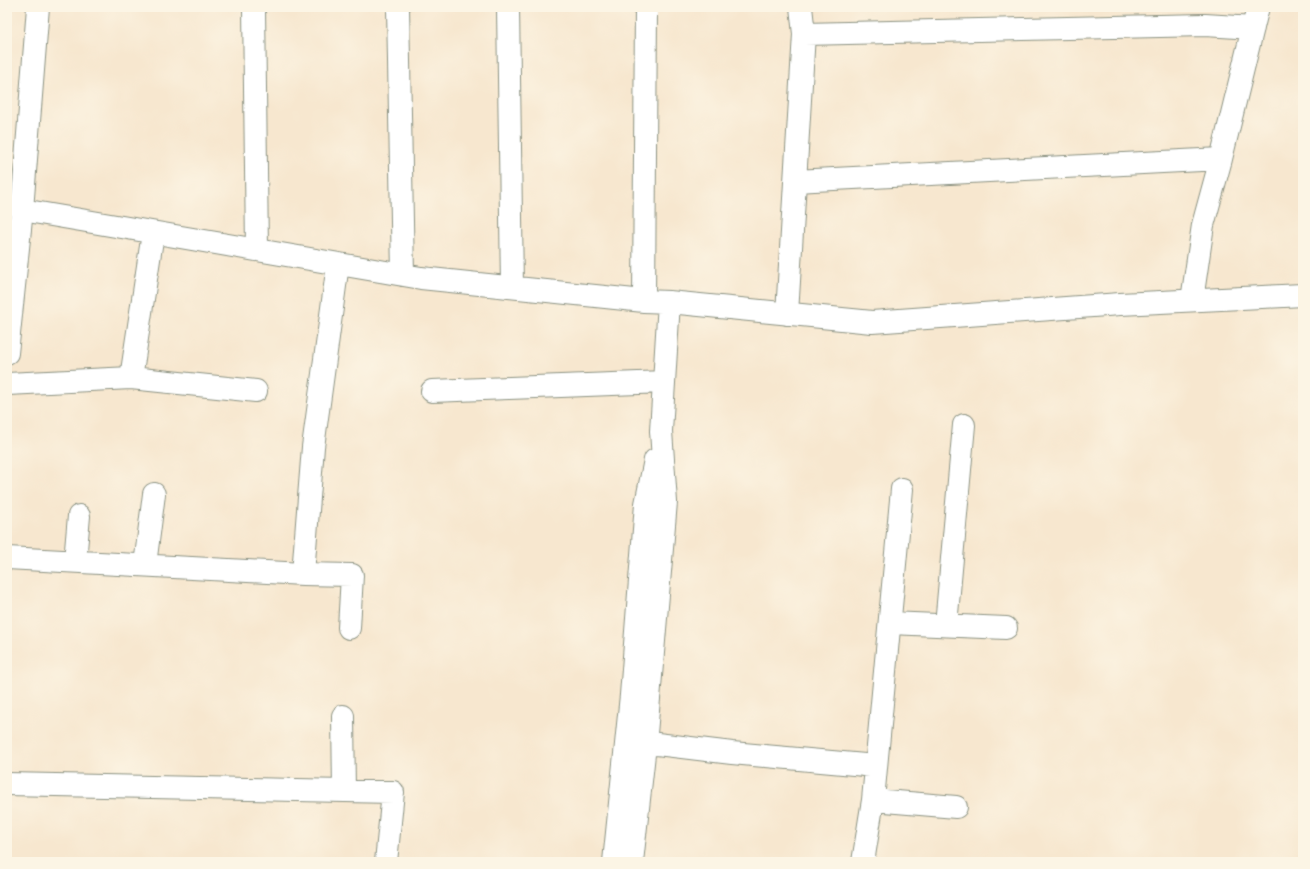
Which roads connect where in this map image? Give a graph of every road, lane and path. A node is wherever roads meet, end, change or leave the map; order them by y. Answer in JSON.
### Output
{"nodes":[{"id":1,"x":34,"y":7,"type":"edge"},
{"id":2,"x":38,"y":7,"type":"edge"},
{"id":3,"x":254,"y":7,"type":"edge"},
{"id":4,"x":398,"y":7,"type":"edge"},
{"id":5,"x":508,"y":7,"type":"edge"},
{"id":6,"x":646,"y":7,"type":"edge"},
{"id":7,"x":801,"y":7,"type":"edge"},
{"id":8,"x":1255,"y":17,"type":"edge"},
{"id":9,"x":804,"y":34,"type":"junction"},
{"id":10,"x":1221,"y":159,"type":"junction"},
{"id":11,"x":795,"y":181,"type":"junction"},
{"id":12,"x":22,"y":210,"type":"junction"},
{"id":13,"x":153,"y":233,"type":"junction"},
{"id":14,"x":257,"y":250,"type":"junction"},
{"id":15,"x":338,"y":264,"type":"junction"},
{"id":16,"x":403,"y":275,"type":"junction"},
{"id":17,"x":512,"y":287,"type":"junction"},
{"id":18,"x":1303,"y":295,"type":"edge"},
{"id":19,"x":1192,"y":300,"type":"junction"},
{"id":20,"x":644,"y":301,"type":"junction"},
{"id":21,"x":669,"y":302,"type":"junction"},
{"id":22,"x":9,"y":311,"type":"edge"},
{"id":23,"x":787,"y":314,"type":"junction"},
{"id":24,"x":7,"y":352,"type":"edge"},
{"id":25,"x":131,"y":378,"type":"junction"},
{"id":26,"x":664,"y":382,"type":"junction"},
{"id":27,"x":7,"y":384,"type":"edge"},
{"id":28,"x":432,"y":390,"type":"dead end"},
{"id":29,"x":256,"y":391,"type":"dead end"},
{"id":30,"x":964,"y":425,"type":"dead end"},
{"id":31,"x":661,"y":431,"type":"junction"},
{"id":32,"x":902,"y":489,"type":"dead end"},
{"id":33,"x":154,"y":494,"type":"dead end"},
{"id":34,"x":79,"y":516,"type":"dead end"},
{"id":35,"x":7,"y":558,"type":"edge"},
{"id":36,"x":75,"y":561,"type":"junction"},
{"id":37,"x":145,"y":565,"type":"junction"},
{"id":38,"x":303,"y":574,"type":"junction"},
{"id":39,"x":890,"y":623,"type":"junction"},
{"id":40,"x":946,"y":625,"type":"junction"},
{"id":41,"x":349,"y":628,"type":"dead end"},
{"id":42,"x":1006,"y":628,"type":"dead end"},
{"id":43,"x":344,"y":716,"type":"dead end"},
{"id":44,"x":645,"y":745,"type":"junction"},
{"id":45,"x":876,"y":766,"type":"junction"},
{"id":46,"x":7,"y":784,"type":"edge"},
{"id":47,"x":344,"y":791,"type":"junction"},
{"id":48,"x":874,"y":800,"type":"junction"},
{"id":49,"x":956,"y":807,"type":"dead end"},
{"id":50,"x":386,"y":862,"type":"edge"},
{"id":51,"x":614,"y":862,"type":"edge"},
{"id":52,"x":632,"y":862,"type":"edge"},
{"id":53,"x":864,"y":862,"type":"edge"}],
"edges":[{"from":1,"to":2,"type":"street"},
{"from":2,"to":12,"type":"street"},
{"from":3,"to":14,"type":"street"},
{"from":4,"to":16,"type":"street"},
{"from":5,"to":17,"type":"street"},
{"from":6,"to":20,"type":"street"},
{"from":7,"to":9,"type":"street"},
{"from":8,"to":9,"type":"street"},
{"from":8,"to":10,"type":"street"},
{"from":9,"to":11,"type":"street"},
{"from":10,"to":11,"type":"street"},
{"from":10,"to":19,"type":"street"},
{"from":11,"to":23,"type":"street"},
{"from":12,"to":13,"type":"street"},
{"from":12,"to":22,"type":"street"},
{"from":13,"to":14,"type":"street"},
{"from":13,"to":25,"type":"street"},
{"from":14,"to":15,"type":"street"},
{"from":15,"to":16,"type":"street"},
{"from":15,"to":38,"type":"street"},
{"from":16,"to":17,"type":"street"},
{"from":17,"to":20,"type":"street"},
{"from":18,"to":19,"type":"street"},
{"from":19,"to":23,"type":"street"},
{"from":20,"to":21,"type":"street"},
{"from":21,"to":23,"type":"street"},
{"from":21,"to":26,"type":"street"},
{"from":22,"to":24,"type":"street"},
{"from":25,"to":27,"type":"street"},
{"from":25,"to":29,"type":"street"},
{"from":26,"to":28,"type":"street"},
{"from":26,"to":31,"type":"street"},
{"from":30,"to":40,"type":"street"},
{"from":31,"to":44,"type":"street"},
{"from":31,"to":51,"type":"street"},
{"from":32,"to":39,"type":"street"},
{"from":33,"to":37,"type":"street"},
{"from":34,"to":36,"type":"street"},
{"from":35,"to":36,"type":"street"},
{"from":36,"to":37,"type":"street"},
{"from":37,"to":38,"type":"street"},
{"from":38,"to":41,"type":"street"},
{"from":39,"to":40,"type":"street"},
{"from":39,"to":45,"type":"street"},
{"from":40,"to":42,"type":"street"},
{"from":43,"to":47,"type":"street"},
{"from":44,"to":45,"type":"street"},
{"from":44,"to":52,"type":"street"},
{"from":45,"to":48,"type":"street"},
{"from":46,"to":47,"type":"street"},
{"from":47,"to":50,"type":"street"},
{"from":48,"to":49,"type":"street"},
{"from":48,"to":53,"type":"street"}]}
